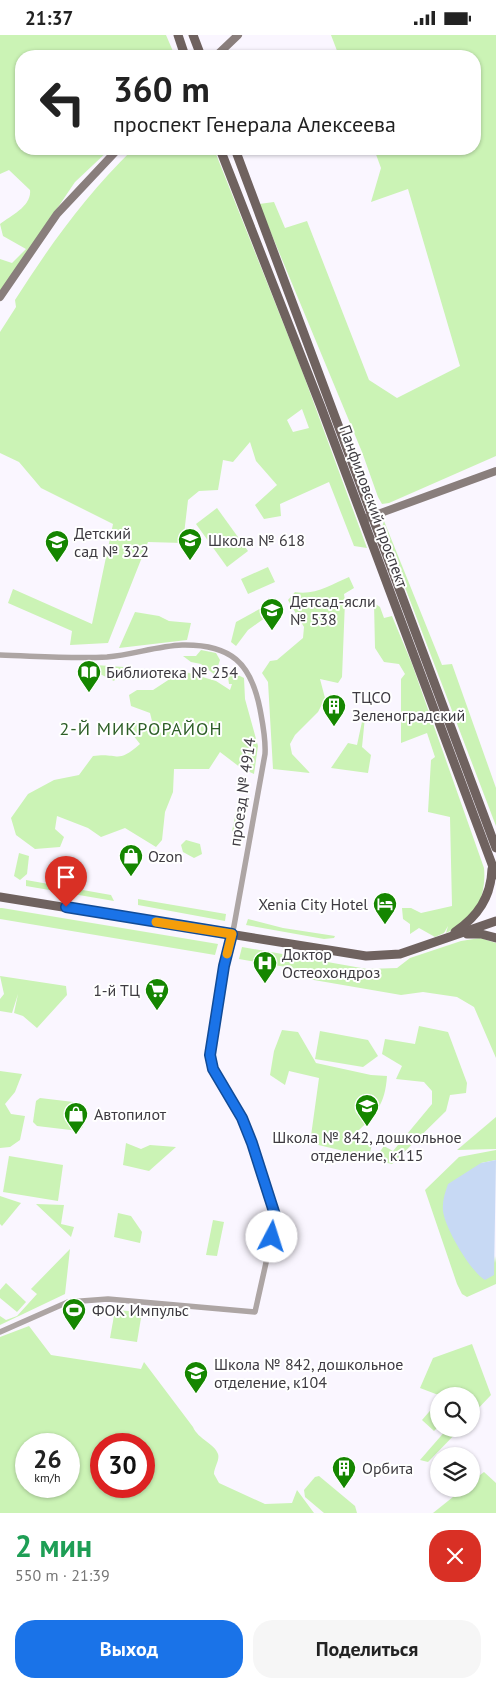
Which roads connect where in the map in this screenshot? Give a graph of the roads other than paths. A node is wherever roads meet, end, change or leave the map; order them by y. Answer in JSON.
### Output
{"nodes":[{"id":1,"x":178,"y":35,"type":"edge"},
{"id":2,"x":193,"y":35,"type":"edge"},
{"id":3,"x":238,"y":35,"type":"edge"},
{"id":4,"x":183,"y":50,"type":"edge"},
{"id":5,"x":199,"y":50,"type":"edge"},
{"id":6,"x":222,"y":50,"type":"edge"},
{"id":7,"x":112,"y":155,"type":"edge"},
{"id":8,"x":222,"y":155,"type":"edge"},
{"id":9,"x":237,"y":155,"type":"edge"},
{"id":10,"x":0,"y":297,"type":"edge"},
{"id":11,"x":496,"y":471,"type":"edge"},
{"id":12,"x":367,"y":518,"type":"junction"},
{"id":13,"x":0,"y":655,"type":"edge"},
{"id":14,"x":496,"y":846,"type":"edge"},
{"id":15,"x":492,"y":863,"type":"junction"},
{"id":16,"x":496,"y":875,"type":"edge"},
{"id":17,"x":0,"y":897,"type":"edge"},
{"id":18,"x":496,"y":921,"type":"edge"},
{"id":19,"x":232,"y":934,"type":"junction"},
{"id":20,"x":447,"y":938,"type":"junction"},
{"id":21,"x":496,"y":938,"type":"edge"},
{"id":22,"x":0,"y":1332,"type":"edge"}],
"edges":[{"from":1,"to":4,"type":"main road"},
{"from":2,"to":5,"type":"main road"},
{"from":3,"to":6,"type":"street"},
{"from":7,"to":10,"type":"street"},
{"from":8,"to":12,"type":"main road","name":"Панфиловский проспект"},
{"from":9,"to":12,"type":"main road","name":"Панфиловский проспект"},
{"from":11,"to":12,"type":"street"},
{"from":12,"to":14,"type":"main road","name":"Панфиловский проспект"},
{"from":12,"to":15,"type":"main road","name":"Панфиловский проспект"},
{"from":13,"to":19,"type":"street","name":"проезд № 4914"},
{"from":15,"to":16,"type":"main road","name":"Панфиловский проспект"},
{"from":15,"to":20,"type":"main road"},
{"from":17,"to":19,"type":"main road"},
{"from":18,"to":20,"type":"main road"},
{"from":19,"to":20,"type":"main road"},
{"from":19,"to":22,"type":"street","name":"проезд № 4914"},
{"from":20,"to":21,"type":"main road"}]}
